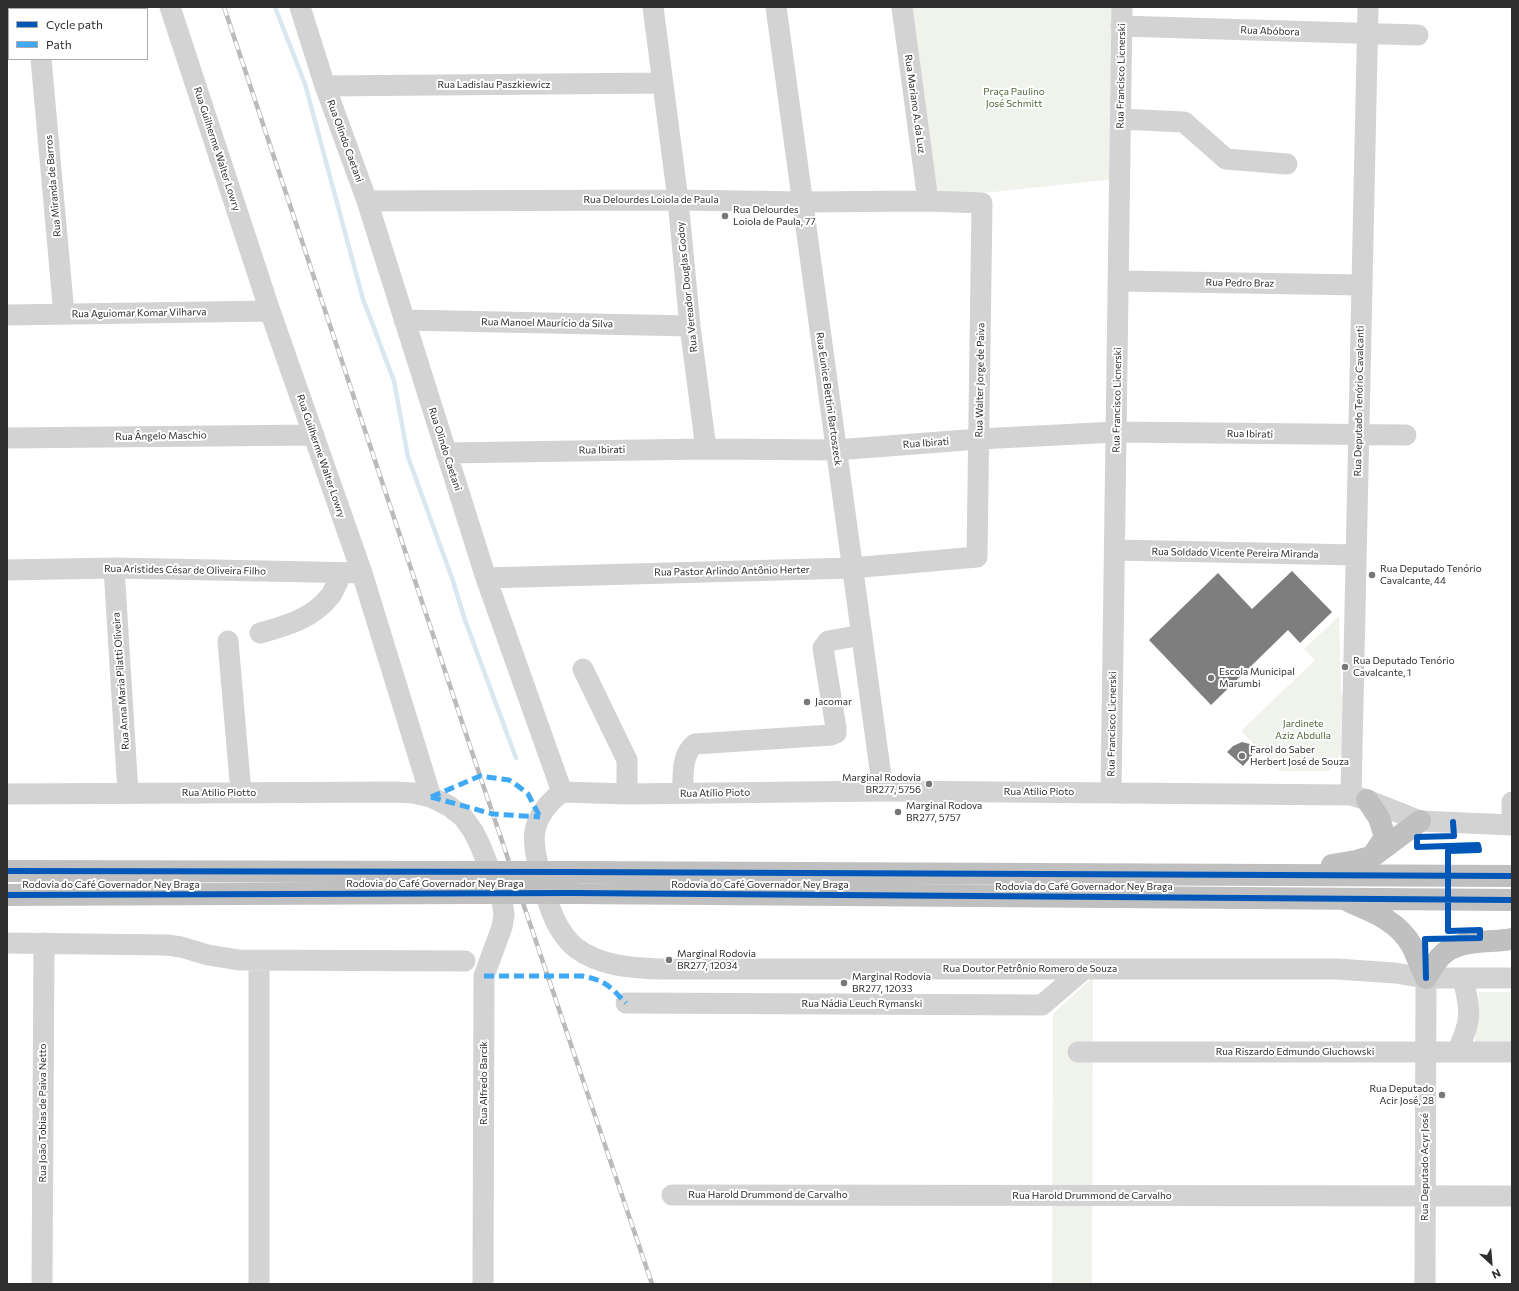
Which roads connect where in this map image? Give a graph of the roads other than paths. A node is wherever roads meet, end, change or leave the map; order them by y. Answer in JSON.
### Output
{"nodes":[{"id":1,"x":170,"y":7,"type":"edge"},
{"id":2,"x":300,"y":7,"type":"edge"},
{"id":3,"x":653,"y":7,"type":"edge"},
{"id":4,"x":776,"y":7,"type":"edge"},
{"id":5,"x":902,"y":7,"type":"edge"},
{"id":6,"x":1368,"y":7,"type":"edge"},
{"id":7,"x":1122,"y":17,"type":"edge"},
{"id":8,"x":1368,"y":34,"type":"junction"},
{"id":9,"x":1418,"y":35,"type":"dead end"},
{"id":10,"x":41,"y":60,"type":"edge"},
{"id":11,"x":663,"y":83,"type":"junction"},
{"id":12,"x":325,"y":86,"type":"junction"},
{"id":13,"x":1120,"y":119,"type":"junction"},
{"id":14,"x":1287,"y":164,"type":"dead end"},
{"id":15,"x":678,"y":200,"type":"junction"},
{"id":16,"x":367,"y":201,"type":"junction"},
{"id":17,"x":928,"y":201,"type":"junction"},
{"id":18,"x":802,"y":202,"type":"junction"},
{"id":19,"x":982,"y":203,"type":"joint"},
{"id":20,"x":1118,"y":281,"type":"junction"},
{"id":21,"x":1362,"y":285,"type":"junction"},
{"id":22,"x":270,"y":311,"type":"junction"},
{"id":23,"x":64,"y":314,"type":"junction"},
{"id":24,"x":7,"y":315,"type":"edge"},
{"id":25,"x":404,"y":320,"type":"junction"},
{"id":26,"x":690,"y":326,"type":"junction"},
{"id":27,"x":1116,"y":432,"type":"junction"},
{"id":28,"x":314,"y":435,"type":"junction"},
{"id":29,"x":1359,"y":436,"type":"junction"},
{"id":30,"x":1406,"y":436,"type":"dead end"},
{"id":31,"x":7,"y":438,"type":"edge"},
{"id":32,"x":980,"y":439,"type":"junction"},
{"id":33,"x":706,"y":449,"type":"junction"},
{"id":34,"x":836,"y":450,"type":"junction"},
{"id":35,"x":446,"y":453,"type":"junction"},
{"id":36,"x":1115,"y":550,"type":"junction"},
{"id":37,"x":1356,"y":555,"type":"junction"},
{"id":38,"x":977,"y":557,"type":"joint"},
{"id":39,"x":114,"y":568,"type":"junction"},
{"id":40,"x":852,"y":568,"type":"junction"},
{"id":41,"x":7,"y":570,"type":"edge"},
{"id":42,"x":342,"y":572,"type":"junction"},
{"id":43,"x":362,"y":573,"type":"junction"},
{"id":44,"x":486,"y":578,"type":"junction"},
{"id":45,"x":260,"y":633,"type":"dead end"},
{"id":46,"x":862,"y":635,"type":"junction"},
{"id":47,"x":228,"y":642,"type":"dead end"},
{"id":48,"x":583,"y":670,"type":"dead end"},
{"id":49,"x":883,"y":790,"type":"junction"},
{"id":50,"x":562,"y":792,"type":"junction"},
{"id":51,"x":1111,"y":792,"type":"junction"},
{"id":52,"x":241,"y":793,"type":"junction"},
{"id":53,"x":683,"y":793,"type":"junction"},
{"id":54,"x":7,"y":794,"type":"edge"},
{"id":55,"x":128,"y":794,"type":"junction"},
{"id":56,"x":628,"y":794,"type":"junction"},
{"id":57,"x":431,"y":797,"type":"junction"},
{"id":58,"x":1359,"y":797,"type":"junction"},
{"id":59,"x":1512,"y":802,"type":"edge"},
{"id":60,"x":1420,"y":821,"type":"junction"},
{"id":61,"x":1512,"y":825,"type":"edge"},
{"id":62,"x":1373,"y":856,"type":"junction"},
{"id":63,"x":7,"y":871,"type":"edge"},
{"id":64,"x":1276,"y":874,"type":"junction"},
{"id":65,"x":1512,"y":876,"type":"edge"},
{"id":66,"x":7,"y":895,"type":"edge"},
{"id":67,"x":1344,"y":899,"type":"junction"},
{"id":68,"x":1512,"y":900,"type":"edge"},
{"id":69,"x":1512,"y":939,"type":"edge"},
{"id":70,"x":7,"y":943,"type":"edge"},
{"id":71,"x":44,"y":943,"type":"junction"},
{"id":72,"x":259,"y":961,"type":"junction"},
{"id":73,"x":465,"y":961,"type":"dead end"},
{"id":74,"x":1084,"y":969,"type":"junction"},
{"id":75,"x":1426,"y":978,"type":"junction"},
{"id":76,"x":1463,"y":978,"type":"junction"},
{"id":77,"x":1512,"y":978,"type":"edge"},
{"id":78,"x":626,"y":1003,"type":"dead end"},
{"id":79,"x":1078,"y":1052,"type":"dead end"},
{"id":80,"x":1426,"y":1052,"type":"junction"},
{"id":81,"x":1457,"y":1052,"type":"junction"},
{"id":82,"x":1512,"y":1052,"type":"edge"},
{"id":83,"x":672,"y":1195,"type":"dead end"},
{"id":84,"x":1425,"y":1196,"type":"junction"},
{"id":85,"x":1512,"y":1196,"type":"edge"},
{"id":86,"x":42,"y":1284,"type":"edge"},
{"id":87,"x":259,"y":1284,"type":"edge"},
{"id":88,"x":483,"y":1284,"type":"edge"},
{"id":89,"x":1425,"y":1284,"type":"edge"}],
"edges":[{"from":1,"to":22,"type":"street","name":"Rua Guilherme Walter Lowry"},
{"from":2,"to":12,"type":"street","name":"Rua Olindo Caetani"},
{"from":3,"to":11,"type":"street","name":"Rua Vereador Douglas Godoy"},
{"from":4,"to":18,"type":"street","name":"Rua Eunice Bettini Bartoszeck"},
{"from":5,"to":17,"type":"street","name":"Rua Mariano A. da Luz"},
{"from":6,"to":8,"type":"street","name":"Rua Deputado Tenório Cavalcanti"},
{"from":7,"to":8,"type":"street","name":"Rua Abóbora"},
{"from":7,"to":13,"type":"street","name":"Rua Francisco Licnerski"},
{"from":8,"to":9,"type":"street","name":"Rua Abóbora"},
{"from":8,"to":21,"type":"street","name":"Rua Deputado Tenório Cavalcanti"},
{"from":10,"to":23,"type":"street","name":"Rua Miranda de Barros"},
{"from":11,"to":12,"type":"street","name":"Rua Ladislau Paszkiewicz"},
{"from":11,"to":15,"type":"street","name":"Rua Vereador Douglas Godoy"},
{"from":12,"to":16,"type":"street","name":"Rua Olindo Caetani"},
{"from":13,"to":14,"type":"street"},
{"from":13,"to":20,"type":"street","name":"Rua Francisco Licnerski"},
{"from":15,"to":16,"type":"street","name":"Rua Delourdes Loiola de Paula"},
{"from":15,"to":18,"type":"street","name":"Rua Delourdes Loiola de Paula"},
{"from":15,"to":26,"type":"street","name":"Rua Vereador Douglas Godoy"},
{"from":16,"to":25,"type":"street","name":"Rua Olindo Caetani"},
{"from":17,"to":18,"type":"street","name":"Rua Delourdes Loiola de Paula"},
{"from":17,"to":19,"type":"street","name":"Rua Delourdes Loiola de Paula"},
{"from":18,"to":34,"type":"street","name":"Rua Eunice Bettini Bartoszeck"},
{"from":19,"to":32,"type":"street","name":"Rua Walter Jorge de Paiva"},
{"from":20,"to":21,"type":"street","name":"Rua Pedro Braz"},
{"from":20,"to":27,"type":"street","name":"Rua Francisco Licnerski"},
{"from":21,"to":29,"type":"street","name":"Rua Deputado Tenório Cavalcanti"},
{"from":22,"to":23,"type":"street","name":"Rua Aguiomar Komar Vilharva"},
{"from":22,"to":28,"type":"street","name":"Rua Guilherme Walter Lowry"},
{"from":23,"to":24,"type":"street","name":"Rua Aguiomar Komar Vilharva"},
{"from":25,"to":26,"type":"street","name":"Rua Manoel Maurício da Silva"},
{"from":25,"to":35,"type":"street","name":"Rua Olindo Caetani"},
{"from":26,"to":33,"type":"street","name":"Rua Vereador Douglas Godoy"},
{"from":27,"to":29,"type":"street","name":"Rua Ibirati"},
{"from":27,"to":32,"type":"street","name":"Rua Ibirati"},
{"from":27,"to":36,"type":"street","name":"Rua Francisco Licnerski"},
{"from":28,"to":31,"type":"street","name":"Rua Ângelo Maschio"},
{"from":28,"to":43,"type":"street","name":"Rua Guilherme Walter Lowry"},
{"from":29,"to":30,"type":"street","name":"Rua Ibirati"},
{"from":29,"to":37,"type":"street","name":"Rua Deputado Tenório Cavalcanti"},
{"from":32,"to":34,"type":"street","name":"Rua Ibirati"},
{"from":32,"to":38,"type":"street","name":"Rua Walter Jorge de Paiva"},
{"from":33,"to":34,"type":"street","name":"Rua Ibirati"},
{"from":33,"to":35,"type":"street","name":"Rua Ibirati"},
{"from":34,"to":40,"type":"street","name":"Rua Eunice Bettini Bartoszeck"},
{"from":35,"to":44,"type":"street","name":"Rua Olindo Caetani"},
{"from":36,"to":37,"type":"street","name":"Rua Soldado Vicente Pereira Miranda"},
{"from":36,"to":51,"type":"street","name":"Rua Francisco Licnerski"},
{"from":37,"to":58,"type":"street","name":"Rua Deputado Tenório Cavalcanti"},
{"from":38,"to":40,"type":"street","name":"Rua Pastor Arlindo Antônio Herter"},
{"from":39,"to":41,"type":"street","name":"Rua Aristides César de Oliveira Filho"},
{"from":39,"to":42,"type":"street","name":"Rua Aristides César de Oliveira Filho"},
{"from":39,"to":55,"type":"street","name":"Rua Anna Maria Pilatti Oliveira"},
{"from":40,"to":44,"type":"street","name":"Rua Pastor Arlindo Antônio Herter"},
{"from":40,"to":46,"type":"street","name":"Rua Eunice Bettini Bartoszeck"},
{"from":42,"to":43,"type":"street","name":"Rua Aristides César de Oliveira Filho"},
{"from":42,"to":45,"type":"street"},
{"from":43,"to":57,"type":"street","name":"Rua Guilherme Walter Lowry"},
{"from":44,"to":50,"type":"street","name":"Rua Olindo Caetani"},
{"from":46,"to":49,"type":"street","name":"Rua Eunice Bettini Bartoszeck"},
{"from":46,"to":53,"type":"street"},
{"from":47,"to":52,"type":"street"},
{"from":48,"to":56,"type":"street"},
{"from":49,"to":51,"type":"street","name":"Rua Atílio Pioto"},
{"from":49,"to":53,"type":"street","name":"Rua Atílio Pioto"},
{"from":50,"to":56,"type":"street","name":"Rua Atílio Pioto"},
{"from":50,"to":74,"type":"street","name":"Rua Doutor Petrônio Romero de Souza"},
{"from":51,"to":58,"type":"street","name":"Rua Atílio Pioto"},
{"from":52,"to":55,"type":"street","name":"Rua Atilio Piotto"},
{"from":52,"to":57,"type":"street","name":"Rua Atilio Piotto"},
{"from":53,"to":56,"type":"street","name":"Rua Atílio Pioto"},
{"from":54,"to":55,"type":"street","name":"Rua Atilio Piotto"},
{"from":57,"to":88,"type":"street","name":"Rua Alfredo Barcik"},
{"from":58,"to":60,"type":"street","name":"Rua Atílio Pioto"},
{"from":58,"to":62,"type":"highway"},
{"from":59,"to":61,"type":"street"},
{"from":60,"to":61,"type":"street","name":"Rua Atílio Pioto"},
{"from":60,"to":62,"type":"highway"},
{"from":62,"to":64,"type":"highway"},
{"from":63,"to":64,"type":"highway","name":"Rodovia do Café Governador Ney Braga","bridge":true},
{"from":64,"to":65,"type":"highway","name":"Rodovia do Café Governador Ney Braga"},
{"from":66,"to":67,"type":"highway","name":"Rodovia do Café Governador Ney Braga","bridge":true},
{"from":67,"to":68,"type":"highway","name":"Rodovia do Café Governador Ney Braga"},
{"from":67,"to":75,"type":"highway"},
{"from":69,"to":75,"type":"highway"},
{"from":70,"to":71,"type":"street"},
{"from":71,"to":72,"type":"street"},
{"from":71,"to":86,"type":"street","name":"Rua João Tobias de Paiva Netto"},
{"from":72,"to":73,"type":"street"},
{"from":72,"to":87,"type":"street"},
{"from":74,"to":75,"type":"street","name":"Rua Doutor Petrônio Romero de Souza"},
{"from":74,"to":78,"type":"street","name":"Rua Nádia Leuch Rymanski"},
{"from":75,"to":76,"type":"street","name":"Rua Doutor Petrônio Romero de Souza"},
{"from":75,"to":80,"type":"street","name":"Rua Deputado Acyr José"},
{"from":76,"to":77,"type":"street","name":"Rua Doutor Petrônio Romero de Souza"},
{"from":76,"to":81,"type":"street"},
{"from":79,"to":80,"type":"street","name":"Rua Riszardo Edmundo Gluchowski"},
{"from":80,"to":81,"type":"street","name":"Rua Riszardo Edmundo Gluchowski"},
{"from":80,"to":84,"type":"street","name":"Rua Deputado Acyr José"},
{"from":81,"to":82,"type":"street","name":"Rua Riszardo Edmundo Gluchowski"},
{"from":83,"to":84,"type":"street","name":"Rua Harold Drummond de Carvalho"},
{"from":84,"to":85,"type":"street","name":"Rua Harold Drummond de Carvalho"},
{"from":84,"to":89,"type":"street","name":"Rua Deputado Acyr José"}]}
